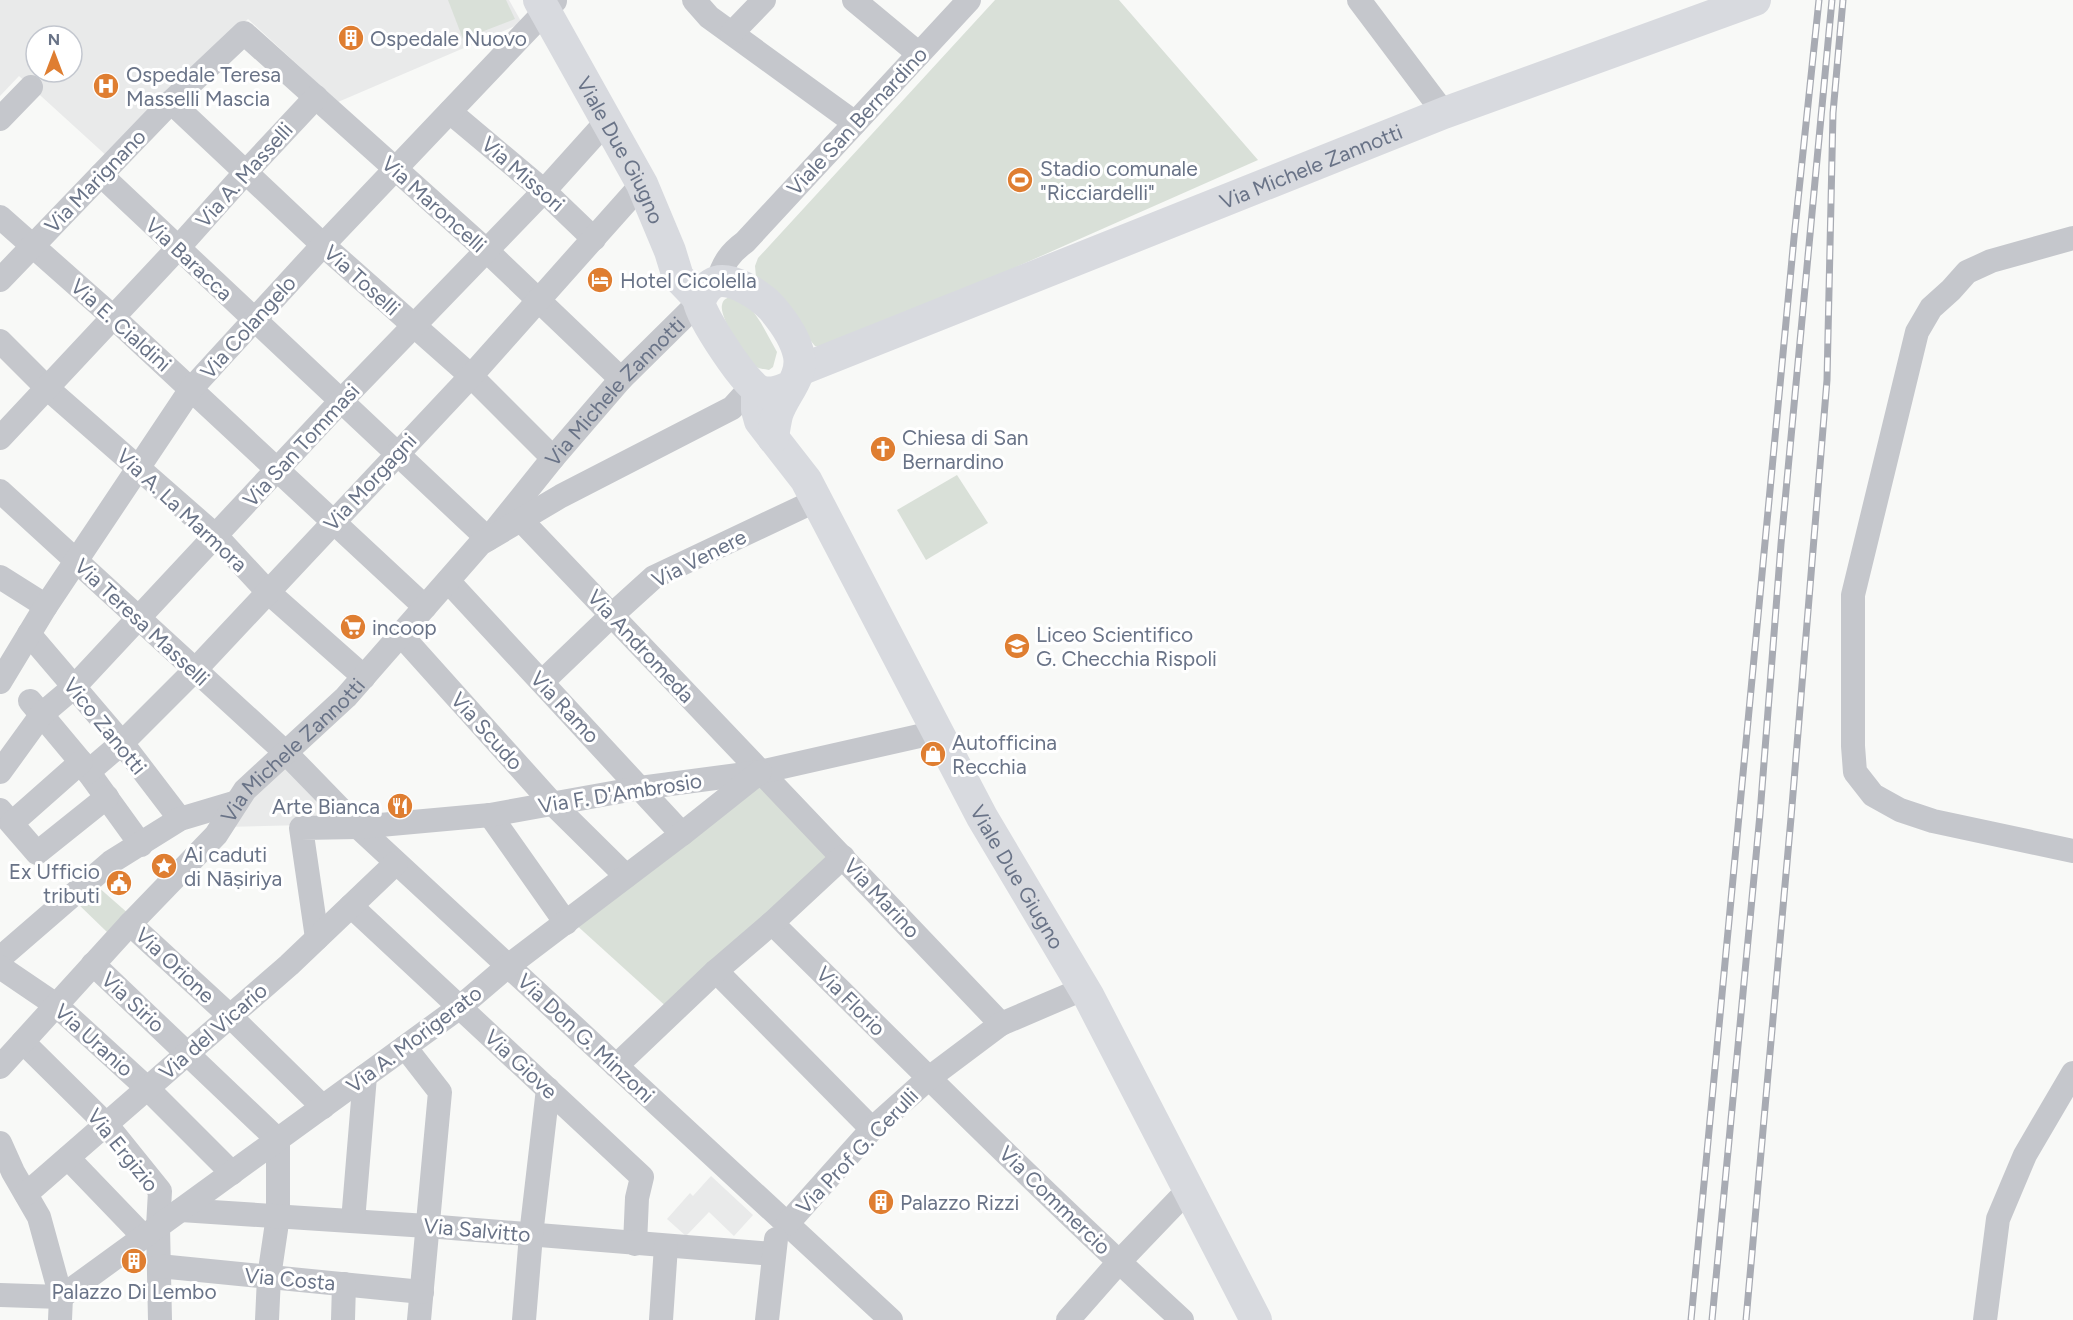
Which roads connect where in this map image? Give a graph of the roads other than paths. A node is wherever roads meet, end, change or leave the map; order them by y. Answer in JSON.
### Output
{"nodes":[{"id":1,"x":694,"y":0,"type":"edge"},
{"id":2,"x":764,"y":0,"type":"edge"},
{"id":3,"x":854,"y":0,"type":"edge"},
{"id":4,"x":969,"y":0,"type":"edge"},
{"id":5,"x":1359,"y":0,"type":"edge"},
{"id":6,"x":1755,"y":0,"type":"edge"},
{"id":7,"x":547,"y":4,"type":"edge"},
{"id":8,"x":244,"y":33,"type":"joint"},
{"id":9,"x":732,"y":33,"type":"junction"},
{"id":10,"x":919,"y":54,"type":"junction"},
{"id":11,"x":32,"y":87,"type":"dead end"},
{"id":12,"x":316,"y":97,"type":"junction"},
{"id":13,"x":171,"y":102,"type":"junction"},
{"id":14,"x":450,"y":112,"type":"junction"},
{"id":15,"x":1444,"y":113,"type":"junction"},
{"id":16,"x":0,"y":120,"type":"edge"},
{"id":17,"x":607,"y":121,"type":"junction"},
{"id":18,"x":855,"y":123,"type":"junction"},
{"id":19,"x":395,"y":170,"type":"junction"},
{"id":20,"x":245,"y":173,"type":"junction"},
{"id":21,"x":101,"y":175,"type":"junction"},
{"id":22,"x":642,"y":184,"type":"junction"},
{"id":23,"x":544,"y":191,"type":"junction"},
{"id":24,"x":0,"y":217,"type":"edge"},
{"id":25,"x":2073,"y":238,"type":"edge"},
{"id":26,"x":594,"y":239,"type":"junction"},
{"id":27,"x":323,"y":245,"type":"junction"},
{"id":28,"x":33,"y":246,"type":"junction"},
{"id":29,"x":178,"y":248,"type":"junction"},
{"id":30,"x":487,"y":251,"type":"junction"},
{"id":31,"x":0,"y":280,"type":"edge"},
{"id":32,"x":714,"y":290,"type":"junction"},
{"id":33,"x":539,"y":300,"type":"junction"},
{"id":34,"x":113,"y":317,"type":"junction"},
{"id":35,"x":254,"y":319,"type":"junction"},
{"id":36,"x":413,"y":326,"type":"junction"},
{"id":37,"x":0,"y":341,"type":"edge"},
{"id":38,"x":795,"y":365,"type":"junction"},
{"id":39,"x":471,"y":376,"type":"junction"},
{"id":40,"x":621,"y":379,"type":"junction"},
{"id":41,"x":47,"y":388,"type":"junction"},
{"id":42,"x":755,"y":388,"type":"junction"},
{"id":43,"x":191,"y":389,"type":"junction"},
{"id":44,"x":341,"y":401,"type":"junction"},
{"id":45,"x":0,"y":438,"type":"edge"},
{"id":46,"x":773,"y":438,"type":"junction"},
{"id":47,"x":396,"y":453,"type":"junction"},
{"id":48,"x":553,"y":458,"type":"junction"},
{"id":49,"x":138,"y":468,"type":"junction"},
{"id":50,"x":277,"y":470,"type":"junction"},
{"id":51,"x":815,"y":501,"type":"junction"},
{"id":52,"x":3,"y":502,"type":"edge"},
{"id":53,"x":521,"y":520,"type":"junction"},
{"id":54,"x":333,"y":522,"type":"junction"},
{"id":55,"x":216,"y":536,"type":"junction"},
{"id":56,"x":488,"y":539,"type":"junction"},
{"id":57,"x":76,"y":561,"type":"junction"},
{"id":58,"x":0,"y":577,"type":"edge"},
{"id":59,"x":448,"y":581,"type":"junction"},
{"id":60,"x":268,"y":592,"type":"junction"},
{"id":61,"x":46,"y":606,"type":"junction"},
{"id":62,"x":425,"y":607,"type":"junction"},
{"id":63,"x":612,"y":615,"type":"junction"},
{"id":64,"x":138,"y":617,"type":"junction"},
{"id":65,"x":29,"y":634,"type":"junction"},
{"id":66,"x":401,"y":634,"type":"junction"},
{"id":67,"x":195,"y":670,"type":"junction"},
{"id":68,"x":3,"y":673,"type":"edge"},
{"id":69,"x":364,"y":677,"type":"junction"},
{"id":70,"x":543,"y":682,"type":"junction"},
{"id":71,"x":74,"y":687,"type":"junction"},
{"id":72,"x":36,"y":707,"type":"junction"},
{"id":73,"x":937,"y":732,"type":"junction"},
{"id":74,"x":122,"y":743,"type":"junction"},
{"id":75,"x":285,"y":752,"type":"junction"},
{"id":76,"x":84,"y":767,"type":"junction"},
{"id":77,"x":0,"y":772,"type":"edge"},
{"id":78,"x":760,"y":772,"type":"junction"},
{"id":79,"x":640,"y":788,"type":"junction"},
{"id":80,"x":106,"y":797,"type":"junction"},
{"id":81,"x":237,"y":802,"type":"junction"},
{"id":82,"x":551,"y":802,"type":"junction"},
{"id":83,"x":490,"y":815,"type":"junction"},
{"id":84,"x":6,"y":817,"type":"edge"},
{"id":85,"x":180,"y":819,"type":"junction"},
{"id":86,"x":358,"y":827,"type":"junction"},
{"id":87,"x":682,"y":834,"type":"junction"},
{"id":88,"x":141,"y":845,"type":"junction"},
{"id":89,"x":2073,"y":851,"type":"edge"},
{"id":90,"x":843,"y":856,"type":"junction"},
{"id":91,"x":396,"y":863,"type":"junction"},
{"id":92,"x":626,"y":876,"type":"junction"},
{"id":93,"x":351,"y":906,"type":"junction"},
{"id":94,"x":566,"y":922,"type":"junction"},
{"id":95,"x":772,"y":923,"type":"junction"},
{"id":96,"x":130,"y":924,"type":"junction"},
{"id":97,"x":317,"y":938,"type":"junction"},
{"id":98,"x":0,"y":958,"type":"edge"},
{"id":99,"x":93,"y":964,"type":"junction"},
{"id":100,"x":508,"y":966,"type":"junction"},
{"id":101,"x":0,"y":967,"type":"edge"},
{"id":102,"x":716,"y":971,"type":"junction"},
{"id":103,"x":1083,"y":989,"type":"junction"},
{"id":104,"x":56,"y":1005,"type":"junction"},
{"id":105,"x":460,"y":1007,"type":"junction"},
{"id":106,"x":230,"y":1016,"type":"junction"},
{"id":107,"x":1002,"y":1024,"type":"junction"},
{"id":108,"x":23,"y":1042,"type":"junction"},
{"id":109,"x":405,"y":1047,"type":"junction"},
{"id":110,"x":187,"y":1053,"type":"junction"},
{"id":111,"x":616,"y":1066,"type":"junction"},
{"id":112,"x":0,"y":1067,"type":"edge"},
{"id":113,"x":2073,"y":1073,"type":"edge"},
{"id":114,"x":365,"y":1076,"type":"junction"},
{"id":115,"x":929,"y":1078,"type":"junction"},
{"id":116,"x":147,"y":1088,"type":"junction"},
{"id":117,"x":548,"y":1089,"type":"junction"},
{"id":118,"x":323,"y":1107,"type":"junction"},
{"id":119,"x":106,"y":1124,"type":"junction"},
{"id":120,"x":872,"y":1129,"type":"junction"},
{"id":121,"x":278,"y":1140,"type":"junction"},
{"id":122,"x":0,"y":1143,"type":"edge"},
{"id":123,"x":68,"y":1158,"type":"junction"},
{"id":124,"x":232,"y":1173,"type":"junction"},
{"id":125,"x":1188,"y":1190,"type":"junction"},
{"id":126,"x":26,"y":1194,"type":"junction"},
{"id":127,"x":181,"y":1210,"type":"junction"},
{"id":128,"x":278,"y":1216,"type":"junction"},
{"id":129,"x":783,"y":1220,"type":"junction"},
{"id":130,"x":353,"y":1221,"type":"junction"},
{"id":131,"x":427,"y":1226,"type":"junction"},
{"id":132,"x":151,"y":1232,"type":"junction"},
{"id":133,"x":531,"y":1235,"type":"junction"},
{"id":134,"x":635,"y":1244,"type":"junction"},
{"id":135,"x":666,"y":1246,"type":"junction"},
{"id":136,"x":774,"y":1254,"type":"junction"},
{"id":137,"x":1119,"y":1262,"type":"junction"},
{"id":138,"x":159,"y":1266,"type":"junction"},
{"id":139,"x":269,"y":1277,"type":"junction"},
{"id":140,"x":344,"y":1284,"type":"junction"},
{"id":141,"x":422,"y":1292,"type":"junction"},
{"id":142,"x":0,"y":1295,"type":"edge"},
{"id":143,"x":60,"y":1308,"type":"edge"},
{"id":144,"x":880,"y":1315,"type":"edge"},
{"id":145,"x":160,"y":1320,"type":"edge"},
{"id":146,"x":267,"y":1320,"type":"edge"},
{"id":147,"x":343,"y":1320,"type":"edge"},
{"id":148,"x":419,"y":1320,"type":"edge"},
{"id":149,"x":524,"y":1320,"type":"edge"},
{"id":150,"x":661,"y":1320,"type":"edge"},
{"id":151,"x":767,"y":1320,"type":"edge"},
{"id":152,"x":1068,"y":1320,"type":"edge"},
{"id":153,"x":1182,"y":1320,"type":"edge"},
{"id":154,"x":1256,"y":1320,"type":"edge"},
{"id":155,"x":1985,"y":1320,"type":"edge"}],
"edges":[{"from":1,"to":9,"type":"street"},
{"from":2,"to":9,"type":"street"},
{"from":3,"to":10,"type":"street"},
{"from":4,"to":10,"type":"street","name":"Viale San Bernardino"},
{"from":5,"to":15,"type":"street"},
{"from":6,"to":15,"type":"main road","name":"Via Michele Zannotti"},
{"from":7,"to":14,"type":"street","name":"Via Colangelo"},
{"from":7,"to":17,"type":"main road","name":"Viale Due Giugno"},
{"from":8,"to":12,"type":"street","name":"Via Maroncelli"},
{"from":8,"to":13,"type":"street","name":"Via Marignano"},
{"from":9,"to":18,"type":"street"},
{"from":10,"to":18,"type":"street","name":"Viale San Bernardino"},
{"from":11,"to":16,"type":"street"},
{"from":12,"to":19,"type":"street","name":"Via Maroncelli"},
{"from":12,"to":20,"type":"street","name":"Via A. Masselli"},
{"from":13,"to":20,"type":"street","name":"Via Toselli"},
{"from":13,"to":21,"type":"street","name":"Via Marignano"},
{"from":14,"to":19,"type":"street","name":"Via Colangelo"},
{"from":14,"to":23,"type":"street","name":"Via Missori"},
{"from":15,"to":38,"type":"main road","name":"Via Michele Zannotti"},
{"from":17,"to":22,"type":"main road","name":"Viale Due Giugno"},
{"from":17,"to":23,"type":"street","name":"Via San Tommasi"},
{"from":18,"to":32,"type":"street","name":"Viale San Bernardino"},
{"from":19,"to":27,"type":"street","name":"Via Colangelo"},
{"from":19,"to":30,"type":"street","name":"Via Maroncelli"},
{"from":20,"to":27,"type":"street","name":"Via Toselli"},
{"from":20,"to":29,"type":"street","name":"Via A. Masselli"},
{"from":21,"to":28,"type":"street","name":"Via Marignano"},
{"from":21,"to":29,"type":"street","name":"Via Baracca"},
{"from":22,"to":26,"type":"street","name":"Via Morgagni"},
{"from":22,"to":32,"type":"main road","name":"Viale Due Giugno"},
{"from":23,"to":26,"type":"street","name":"Via Missori"},
{"from":23,"to":30,"type":"street","name":"Via San Tommasi"},
{"from":24,"to":28,"type":"street","name":"Via E. Cialdini"},
{"from":25,"to":89,"type":"street"},
{"from":26,"to":33,"type":"street","name":"Via Morgagni"},
{"from":27,"to":35,"type":"street","name":"Via Colangelo"},
{"from":27,"to":36,"type":"street","name":"Via Toselli"},
{"from":28,"to":31,"type":"street","name":"Via Marignano"},
{"from":28,"to":34,"type":"street","name":"Via E. Cialdini"},
{"from":29,"to":34,"type":"street","name":"Via A. Masselli"},
{"from":29,"to":35,"type":"street","name":"Via Baracca"},
{"from":30,"to":33,"type":"street","name":"Via Maroncelli"},
{"from":30,"to":36,"type":"street","name":"Via San Tommasi"},
{"from":32,"to":38,"type":"main road"},
{"from":32,"to":40,"type":"street","name":"Via Michele Zannotti"},
{"from":32,"to":42,"type":"main road"},
{"from":33,"to":39,"type":"street","name":"Via Morgagni"},
{"from":33,"to":40,"type":"street","name":"Via Maroncelli"},
{"from":34,"to":41,"type":"street","name":"Via A. Masselli"},
{"from":34,"to":43,"type":"street","name":"Via E. Cialdini"},
{"from":35,"to":43,"type":"street","name":"Via Colangelo"},
{"from":35,"to":44,"type":"street","name":"Via Baracca"},
{"from":36,"to":39,"type":"street","name":"Via Toselli"},
{"from":36,"to":44,"type":"street","name":"Via San Tommasi"},
{"from":37,"to":41,"type":"street","name":"Via A. La Marmora"},
{"from":38,"to":42,"type":"main road","name":"Via Michele Zannotti"},
{"from":38,"to":46,"type":"main road"},
{"from":39,"to":47,"type":"street","name":"Via Morgagni"},
{"from":39,"to":48,"type":"street","name":"Via Toselli"},
{"from":40,"to":48,"type":"street","name":"Via Michele Zannotti"},
{"from":41,"to":45,"type":"street","name":"Via A. Masselli"},
{"from":41,"to":49,"type":"street","name":"Via A. La Marmora"},
{"from":42,"to":46,"type":"main road","name":"Viale Due Giugno"},
{"from":42,"to":53,"type":"street","name":"Via Michele Zannotti"},
{"from":43,"to":49,"type":"street","name":"Via Colangelo"},
{"from":43,"to":50,"type":"street","name":"Via E. Cialdini"},
{"from":44,"to":47,"type":"street","name":"Via Baracca"},
{"from":44,"to":50,"type":"street","name":"Via San Tommasi"},
{"from":46,"to":51,"type":"main road","name":"Viale Due Giugno"},
{"from":47,"to":54,"type":"street","name":"Via Morgagni"},
{"from":47,"to":56,"type":"street","name":"Via Baracca"},
{"from":48,"to":56,"type":"street","name":"Via Michele Zannotti"},
{"from":49,"to":55,"type":"street","name":"Via A. La Marmora"},
{"from":49,"to":57,"type":"street","name":"Via Colangelo"},
{"from":50,"to":54,"type":"street","name":"Via E. Cialdini"},
{"from":50,"to":55,"type":"street","name":"Via San Tommasi"},
{"from":51,"to":63,"type":"street","name":"Via Venere"},
{"from":51,"to":73,"type":"main road","name":"Viale Due Giugno"},
{"from":52,"to":57,"type":"street","name":"Via Teresa Masselli"},
{"from":53,"to":56,"type":"street","name":"Via Michele Zannotti"},
{"from":53,"to":63,"type":"street","name":"Via Andromeda"},
{"from":54,"to":60,"type":"street","name":"Via Morgagni"},
{"from":54,"to":62,"type":"street","name":"Via E. Cialdini"},
{"from":55,"to":60,"type":"street","name":"Via A. La Marmora"},
{"from":55,"to":64,"type":"street","name":"Via San Tommasi"},
{"from":56,"to":59,"type":"street","name":"Via Michele Zannotti"},
{"from":57,"to":61,"type":"street","name":"Via Colangelo"},
{"from":57,"to":64,"type":"street","name":"Via Teresa Masselli"},
{"from":58,"to":61,"type":"street"},
{"from":59,"to":62,"type":"street","name":"Via Michele Zannotti"},
{"from":59,"to":70,"type":"street","name":"Via Ramo"},
{"from":60,"to":67,"type":"street","name":"Via Morgagni"},
{"from":60,"to":69,"type":"street","name":"Via A. La Marmora"},
{"from":61,"to":65,"type":"street","name":"Via Colangelo"},
{"from":62,"to":66,"type":"street","name":"Via Michele Zannotti"},
{"from":63,"to":70,"type":"street","name":"Via Venere"},
{"from":63,"to":78,"type":"street","name":"Via Andromeda"},
{"from":64,"to":67,"type":"street","name":"Via Teresa Masselli"},
{"from":64,"to":71,"type":"street","name":"Via San Tommasi"},
{"from":65,"to":68,"type":"street","name":"Via Colangelo"},
{"from":65,"to":71,"type":"street","name":"Vico Zanotti"},
{"from":66,"to":69,"type":"street","name":"Via Michele Zannotti"},
{"from":66,"to":82,"type":"street","name":"Via Scudo"},
{"from":67,"to":74,"type":"street","name":"Via Morgagni"},
{"from":67,"to":75,"type":"street","name":"Via Teresa Masselli"},
{"from":69,"to":75,"type":"street","name":"Via Michele Zannotti"},
{"from":70,"to":79,"type":"street","name":"Via Ramo"},
{"from":71,"to":72,"type":"street","name":"Via San Tommasi"},
{"from":71,"to":74,"type":"street","name":"Vico Zanotti"},
{"from":72,"to":76,"type":"street"},
{"from":72,"to":77,"type":"street","name":"Via San Tommasi"},
{"from":73,"to":78,"type":"street","name":"Via F. D'Ambrosio"},
{"from":73,"to":103,"type":"main road","name":"Viale Due Giugno"},
{"from":74,"to":76,"type":"street","name":"Via Morgagni"},
{"from":74,"to":85,"type":"street","name":"Vico Zanotti"},
{"from":75,"to":81,"type":"street","name":"Via Michele Zannotti"},
{"from":75,"to":86,"type":"street","name":"Via Don G. Minzoni"},
{"from":76,"to":80,"type":"street"},
{"from":76,"to":84,"type":"street","name":"Via Morgagni"},
{"from":78,"to":79,"type":"street","name":"Via F. D'Ambrosio"},
{"from":78,"to":87,"type":"street","name":"Via A. Morigerato"},
{"from":78,"to":90,"type":"street","name":"Via Marino"},
{"from":79,"to":82,"type":"street","name":"Via F. D'Ambrosio"},
{"from":79,"to":87,"type":"street","name":"Via Ramo"},
{"from":80,"to":84,"type":"street"},
{"from":80,"to":88,"type":"street"},
{"from":81,"to":85,"type":"street"},
{"from":81,"to":96,"type":"street","name":"Via Michele Zannotti"},
{"from":82,"to":83,"type":"street","name":"Via F. D'Ambrosio"},
{"from":82,"to":92,"type":"street","name":"Via Scudo"},
{"from":83,"to":86,"type":"street","name":"Via F. D'Ambrosio"},
{"from":83,"to":94,"type":"street"},
{"from":85,"to":88,"type":"street"},
{"from":86,"to":91,"type":"street","name":"Via Don G. Minzoni"},
{"from":86,"to":97,"type":"street","name":"Via F. D'Ambrosio"},
{"from":87,"to":92,"type":"street","name":"Via A. Morigerato"},
{"from":88,"to":98,"type":"street"},
{"from":90,"to":95,"type":"street"},
{"from":90,"to":107,"type":"street","name":"Via Marino"},
{"from":91,"to":93,"type":"street","name":"Via del Vicario"},
{"from":91,"to":100,"type":"street","name":"Via Don G. Minzoni"},
{"from":92,"to":94,"type":"street","name":"Via A. Morigerato"},
{"from":93,"to":97,"type":"street","name":"Via del Vicario"},
{"from":93,"to":105,"type":"street","name":"Via Giove"},
{"from":94,"to":100,"type":"street","name":"Via A. Morigerato"},
{"from":95,"to":102,"type":"street"},
{"from":95,"to":115,"type":"street","name":"Via Florio"},
{"from":96,"to":99,"type":"street","name":"Via Michele Zannotti"},
{"from":96,"to":106,"type":"street","name":"Via Orione"},
{"from":97,"to":106,"type":"street","name":"Via del Vicario"},
{"from":99,"to":104,"type":"street","name":"Via Michele Zannotti"},
{"from":99,"to":110,"type":"street","name":"Via Sirio"},
{"from":100,"to":105,"type":"street","name":"Via A. Morigerato"},
{"from":100,"to":111,"type":"street","name":"Via Don G. Minzoni"},
{"from":101,"to":104,"type":"street","name":"Via Uranio"},
{"from":102,"to":111,"type":"street"},
{"from":102,"to":120,"type":"street"},
{"from":103,"to":107,"type":"street","name":"Via Prof G. Cerulli"},
{"from":103,"to":125,"type":"main road","name":"Viale Due Giugno"},
{"from":104,"to":108,"type":"street","name":"Via Michele Zannotti"},
{"from":104,"to":116,"type":"street","name":"Via Uranio"},
{"from":105,"to":109,"type":"street","name":"Via A. Morigerato"},
{"from":105,"to":117,"type":"street","name":"Via Giove"},
{"from":106,"to":110,"type":"street","name":"Via del Vicario"},
{"from":106,"to":118,"type":"street","name":"Via Orione"},
{"from":107,"to":115,"type":"street","name":"Via Prof G. Cerulli"},
{"from":108,"to":112,"type":"street","name":"Via Michele Zannotti"},
{"from":108,"to":119,"type":"street","name":"Via Ergizio"},
{"from":109,"to":114,"type":"street","name":"Via A. Morigerato"},
{"from":109,"to":131,"type":"street"},
{"from":110,"to":116,"type":"street","name":"Via del Vicario"},
{"from":110,"to":121,"type":"street","name":"Via Sirio"},
{"from":111,"to":129,"type":"street","name":"Via Don G. Minzoni"},
{"from":113,"to":155,"type":"street"},
{"from":114,"to":118,"type":"street","name":"Via A. Morigerato"},
{"from":114,"to":130,"type":"street"},
{"from":115,"to":120,"type":"street","name":"Via Prof G. Cerulli"},
{"from":115,"to":137,"type":"street","name":"Via Commercio"},
{"from":116,"to":119,"type":"street","name":"Via del Vicario"},
{"from":116,"to":124,"type":"street","name":"Via Uranio"},
{"from":117,"to":133,"type":"street"},
{"from":117,"to":134,"type":"street","name":"Via Giove"},
{"from":118,"to":121,"type":"street","name":"Via A. Morigerato"},
{"from":119,"to":123,"type":"street","name":"Via del Vicario"},
{"from":119,"to":132,"type":"street","name":"Via Ergizio"},
{"from":120,"to":129,"type":"street","name":"Via Prof G. Cerulli"},
{"from":121,"to":124,"type":"street","name":"Via A. Morigerato"},
{"from":121,"to":128,"type":"street"},
{"from":122,"to":126,"type":"street"},
{"from":123,"to":126,"type":"street","name":"Via del Vicario"},
{"from":123,"to":132,"type":"street"},
{"from":124,"to":127,"type":"street","name":"Via A. Morigerato"},
{"from":125,"to":137,"type":"street"},
{"from":125,"to":154,"type":"main road","name":"Viale Due Giugno"},
{"from":126,"to":143,"type":"street"},
{"from":127,"to":128,"type":"street","name":"Via Salvitto"},
{"from":127,"to":132,"type":"street","name":"Via A. Morigerato"},
{"from":128,"to":130,"type":"street","name":"Via Salvitto"},
{"from":128,"to":139,"type":"street"},
{"from":129,"to":136,"type":"street"},
{"from":129,"to":144,"type":"street","name":"Via Don G. Minzoni"},
{"from":130,"to":131,"type":"street","name":"Via Salvitto"},
{"from":131,"to":133,"type":"street","name":"Via Salvitto"},
{"from":131,"to":141,"type":"street"},
{"from":132,"to":138,"type":"street","name":"Via Ergizio"},
{"from":132,"to":143,"type":"street","name":"Via A. Morigerato"},
{"from":133,"to":134,"type":"street","name":"Via Salvitto"},
{"from":133,"to":149,"type":"street"},
{"from":134,"to":135,"type":"street","name":"Via Salvitto"},
{"from":135,"to":136,"type":"street","name":"Via Salvitto"},
{"from":135,"to":150,"type":"street"},
{"from":136,"to":151,"type":"street"},
{"from":137,"to":152,"type":"street"},
{"from":137,"to":153,"type":"street","name":"Via Commercio"},
{"from":138,"to":139,"type":"street","name":"Via Costa"},
{"from":138,"to":145,"type":"street","name":"Via Ergizio"},
{"from":139,"to":140,"type":"street","name":"Via Costa"},
{"from":139,"to":146,"type":"street"},
{"from":140,"to":141,"type":"street","name":"Via Costa"},
{"from":140,"to":147,"type":"street"},
{"from":141,"to":148,"type":"street"},
{"from":142,"to":143,"type":"street"}]}
